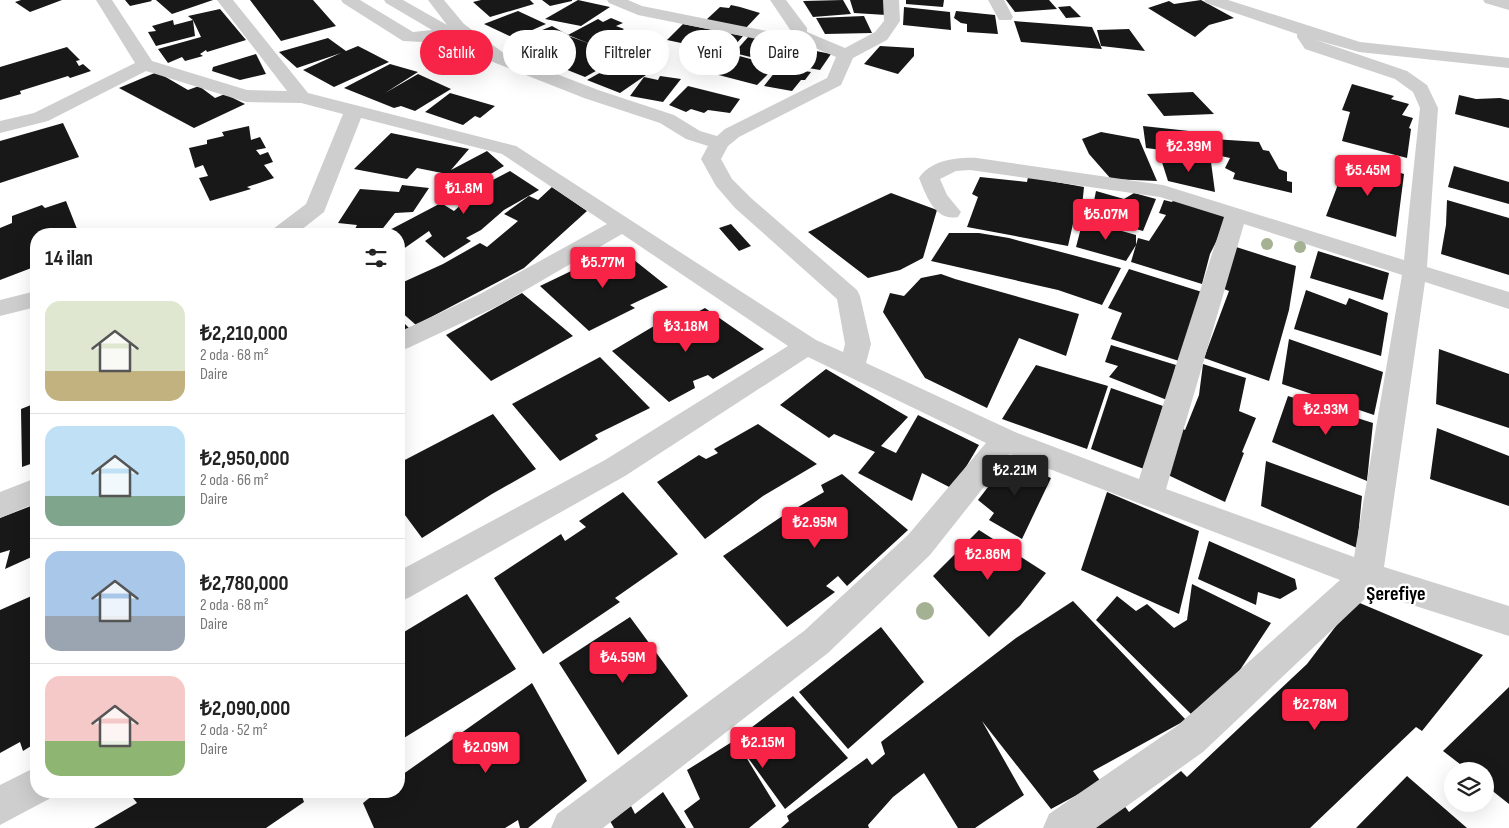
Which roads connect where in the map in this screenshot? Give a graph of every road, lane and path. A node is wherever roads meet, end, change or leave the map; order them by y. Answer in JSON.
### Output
{"nodes":[{"id":1,"x":104,"y":0,"type":"edge"},
{"id":2,"x":225,"y":0,"type":"edge"},
{"id":3,"x":349,"y":0,"type":"edge"},
{"id":4,"x":392,"y":0,"type":"edge"},
{"id":5,"x":436,"y":0,"type":"edge"},
{"id":6,"x":615,"y":0,"type":"edge"},
{"id":7,"x":778,"y":0,"type":"edge"},
{"id":8,"x":891,"y":0,"type":"edge"},
{"id":9,"x":996,"y":0,"type":"edge"},
{"id":10,"x":1212,"y":0,"type":"edge"},
{"id":11,"x":1491,"y":0,"type":"edge"},
{"id":12,"x":1509,"y":5,"type":"edge"},
{"id":13,"x":1005,"y":17,"type":"dead end"},
{"id":14,"x":454,"y":30,"type":"joint"},
{"id":15,"x":799,"y":30,"type":"edge"},
{"id":16,"x":1305,"y":32,"type":"junction"},
{"id":17,"x":750,"y":33,"type":"edge"},
{"id":18,"x":420,"y":37,"type":"edge"},
{"id":19,"x":817,"y":43,"type":"edge"},
{"id":20,"x":493,"y":54,"type":"edge"},
{"id":21,"x":846,"y":55,"type":"junction"},
{"id":22,"x":1509,"y":63,"type":"edge"},
{"id":23,"x":145,"y":65,"type":"junction"},
{"id":24,"x":301,"y":97,"type":"junction"},
{"id":25,"x":354,"y":111,"type":"junction"},
{"id":26,"x":0,"y":126,"type":"edge"},
{"id":27,"x":720,"y":144,"type":"junction"},
{"id":28,"x":950,"y":212,"type":"dead end"},
{"id":29,"x":1236,"y":213,"type":"junction"},
{"id":30,"x":622,"y":224,"type":"junction"},
{"id":31,"x":289,"y":228,"type":"edge"},
{"id":32,"x":1415,"y":270,"type":"junction"},
{"id":33,"x":30,"y":300,"type":"edge"},
{"id":34,"x":1509,"y":301,"type":"edge"},
{"id":35,"x":0,"y":308,"type":"edge"},
{"id":36,"x":405,"y":339,"type":"edge"},
{"id":37,"x":807,"y":346,"type":"junction"},
{"id":38,"x":852,"y":367,"type":"junction"},
{"id":39,"x":1005,"y":440,"type":"junction"},
{"id":40,"x":30,"y":492,"type":"edge"},
{"id":41,"x":1149,"y":495,"type":"junction"},
{"id":42,"x":0,"y":505,"type":"edge"},
{"id":43,"x":1367,"y":576,"type":"junction"},
{"id":44,"x":405,"y":584,"type":"edge"},
{"id":45,"x":1509,"y":621,"type":"edge"},
{"id":46,"x":30,"y":789,"type":"edge"},
{"id":47,"x":0,"y":806,"type":"edge"},
{"id":48,"x":570,"y":828,"type":"edge"},
{"id":49,"x":1064,"y":828,"type":"edge"}],
"edges":[{"from":1,"to":23,"type":"street"},
{"from":2,"to":24,"type":"street"},
{"from":3,"to":18,"type":"street"},
{"from":4,"to":14,"type":"street"},
{"from":5,"to":14,"type":"street"},
{"from":6,"to":17,"type":"street"},
{"from":7,"to":15,"type":"street"},
{"from":8,"to":21,"type":"street"},
{"from":9,"to":13,"type":"street"},
{"from":10,"to":16,"type":"street"},
{"from":11,"to":12,"type":"street"},
{"from":16,"to":22,"type":"street"},
{"from":16,"to":32,"type":"street"},
{"from":19,"to":21,"type":"street"},
{"from":20,"to":27,"type":"street"},
{"from":21,"to":27,"type":"street"},
{"from":23,"to":24,"type":"street"},
{"from":23,"to":26,"type":"street"},
{"from":24,"to":25,"type":"street"},
{"from":25,"to":30,"type":"street"},
{"from":25,"to":31,"type":"street"},
{"from":27,"to":38,"type":"street"},
{"from":28,"to":29,"type":"street"},
{"from":29,"to":32,"type":"street"},
{"from":29,"to":41,"type":"street"},
{"from":30,"to":36,"type":"street"},
{"from":30,"to":37,"type":"street"},
{"from":32,"to":34,"type":"street"},
{"from":32,"to":43,"type":"street"},
{"from":33,"to":35,"type":"street"},
{"from":37,"to":38,"type":"street"},
{"from":37,"to":44,"type":"street"},
{"from":38,"to":39,"type":"street"},
{"from":39,"to":41,"type":"street"},
{"from":39,"to":48,"type":"street"},
{"from":40,"to":42,"type":"street"},
{"from":41,"to":43,"type":"street"},
{"from":43,"to":45,"type":"street"},
{"from":43,"to":49,"type":"street"},
{"from":46,"to":47,"type":"street"}]}
